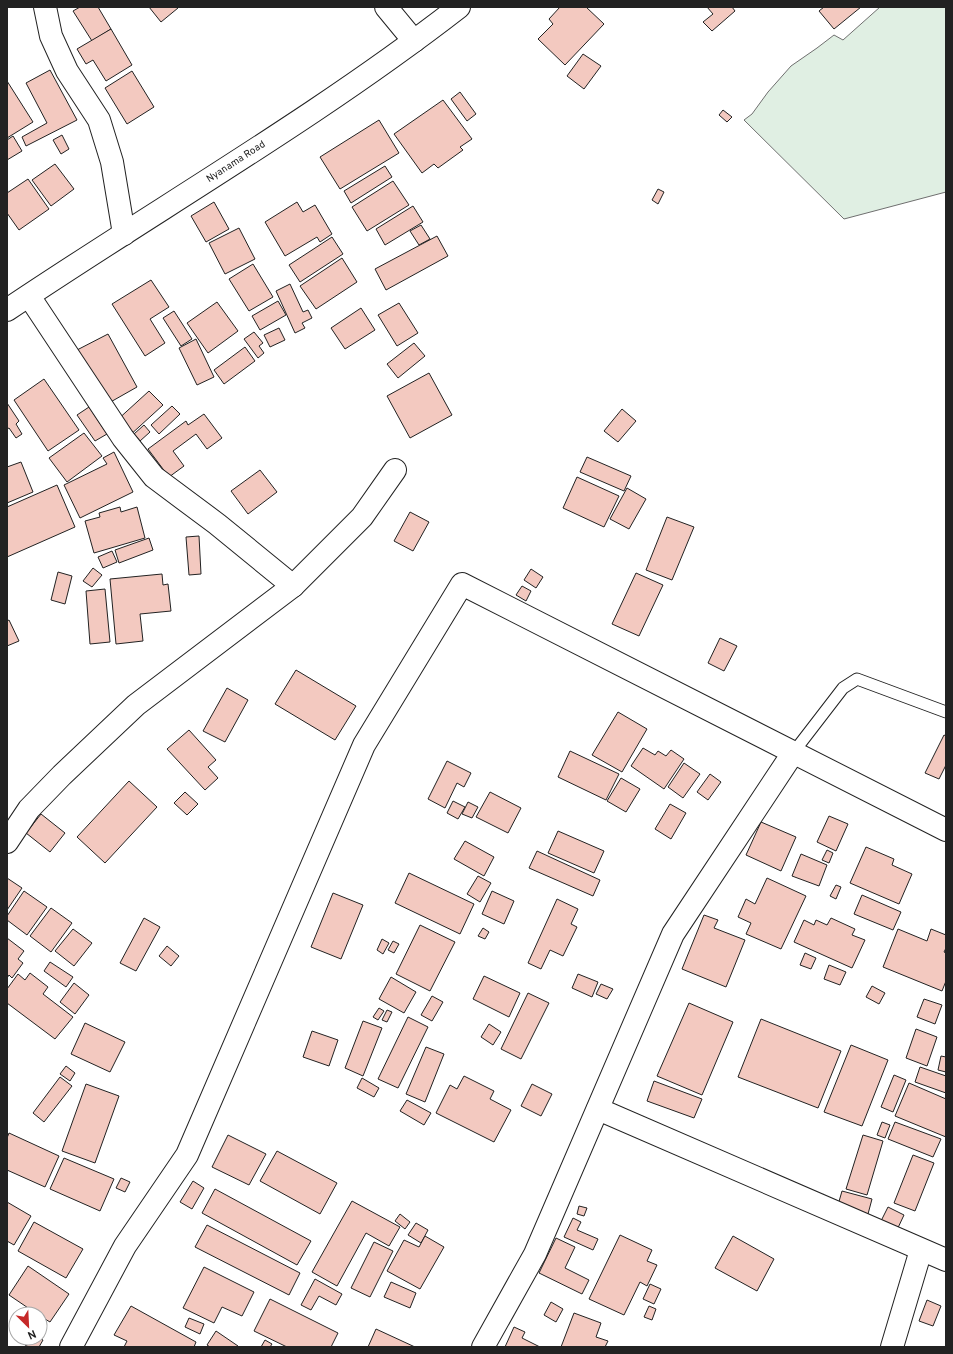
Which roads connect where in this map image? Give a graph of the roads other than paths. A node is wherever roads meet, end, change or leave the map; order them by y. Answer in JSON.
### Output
{"nodes":[{"id":1,"x":45,"y":7,"type":"edge"},
{"id":2,"x":386,"y":7,"type":"edge"},
{"id":3,"x":459,"y":7,"type":"edge"},
{"id":4,"x":414,"y":41,"type":"junction"},
{"id":5,"x":124,"y":234,"type":"junction"},
{"id":6,"x":29,"y":296,"type":"junction"},
{"id":7,"x":7,"y":310,"type":"edge"},
{"id":8,"x":395,"y":470,"type":"dead end"},
{"id":9,"x":293,"y":586,"type":"junction"},
{"id":10,"x":946,"y":712,"type":"edge"},
{"id":11,"x":793,"y":753,"type":"junction"},
{"id":12,"x":946,"y":830,"type":"edge"},
{"id":13,"x":7,"y":842,"type":"edge"},
{"id":14,"x":598,"y":1109,"type":"junction"},
{"id":15,"x":921,"y":1250,"type":"junction"},
{"id":16,"x":946,"y":1260,"type":"edge"},
{"id":17,"x":71,"y":1347,"type":"edge"},
{"id":18,"x":483,"y":1347,"type":"edge"},
{"id":19,"x":892,"y":1347,"type":"edge"}],
"edges":[{"from":1,"to":5,"type":"street"},
{"from":2,"to":4,"type":"street"},
{"from":3,"to":4,"type":"street","name":"Nyanama Road"},
{"from":4,"to":5,"type":"street","name":"Nyanama Road"},
{"from":5,"to":6,"type":"street","name":"Nyanama Road"},
{"from":6,"to":7,"type":"street","name":"Nyanama Road"},
{"from":6,"to":9,"type":"street"},
{"from":8,"to":9,"type":"street"},
{"from":9,"to":13,"type":"street"},
{"from":10,"to":11,"type":"lane"},
{"from":11,"to":12,"type":"street"},
{"from":11,"to":14,"type":"street"},
{"from":11,"to":17,"type":"street"},
{"from":14,"to":15,"type":"street"},
{"from":14,"to":18,"type":"street"},
{"from":15,"to":16,"type":"street"},
{"from":15,"to":19,"type":"street"}]}
